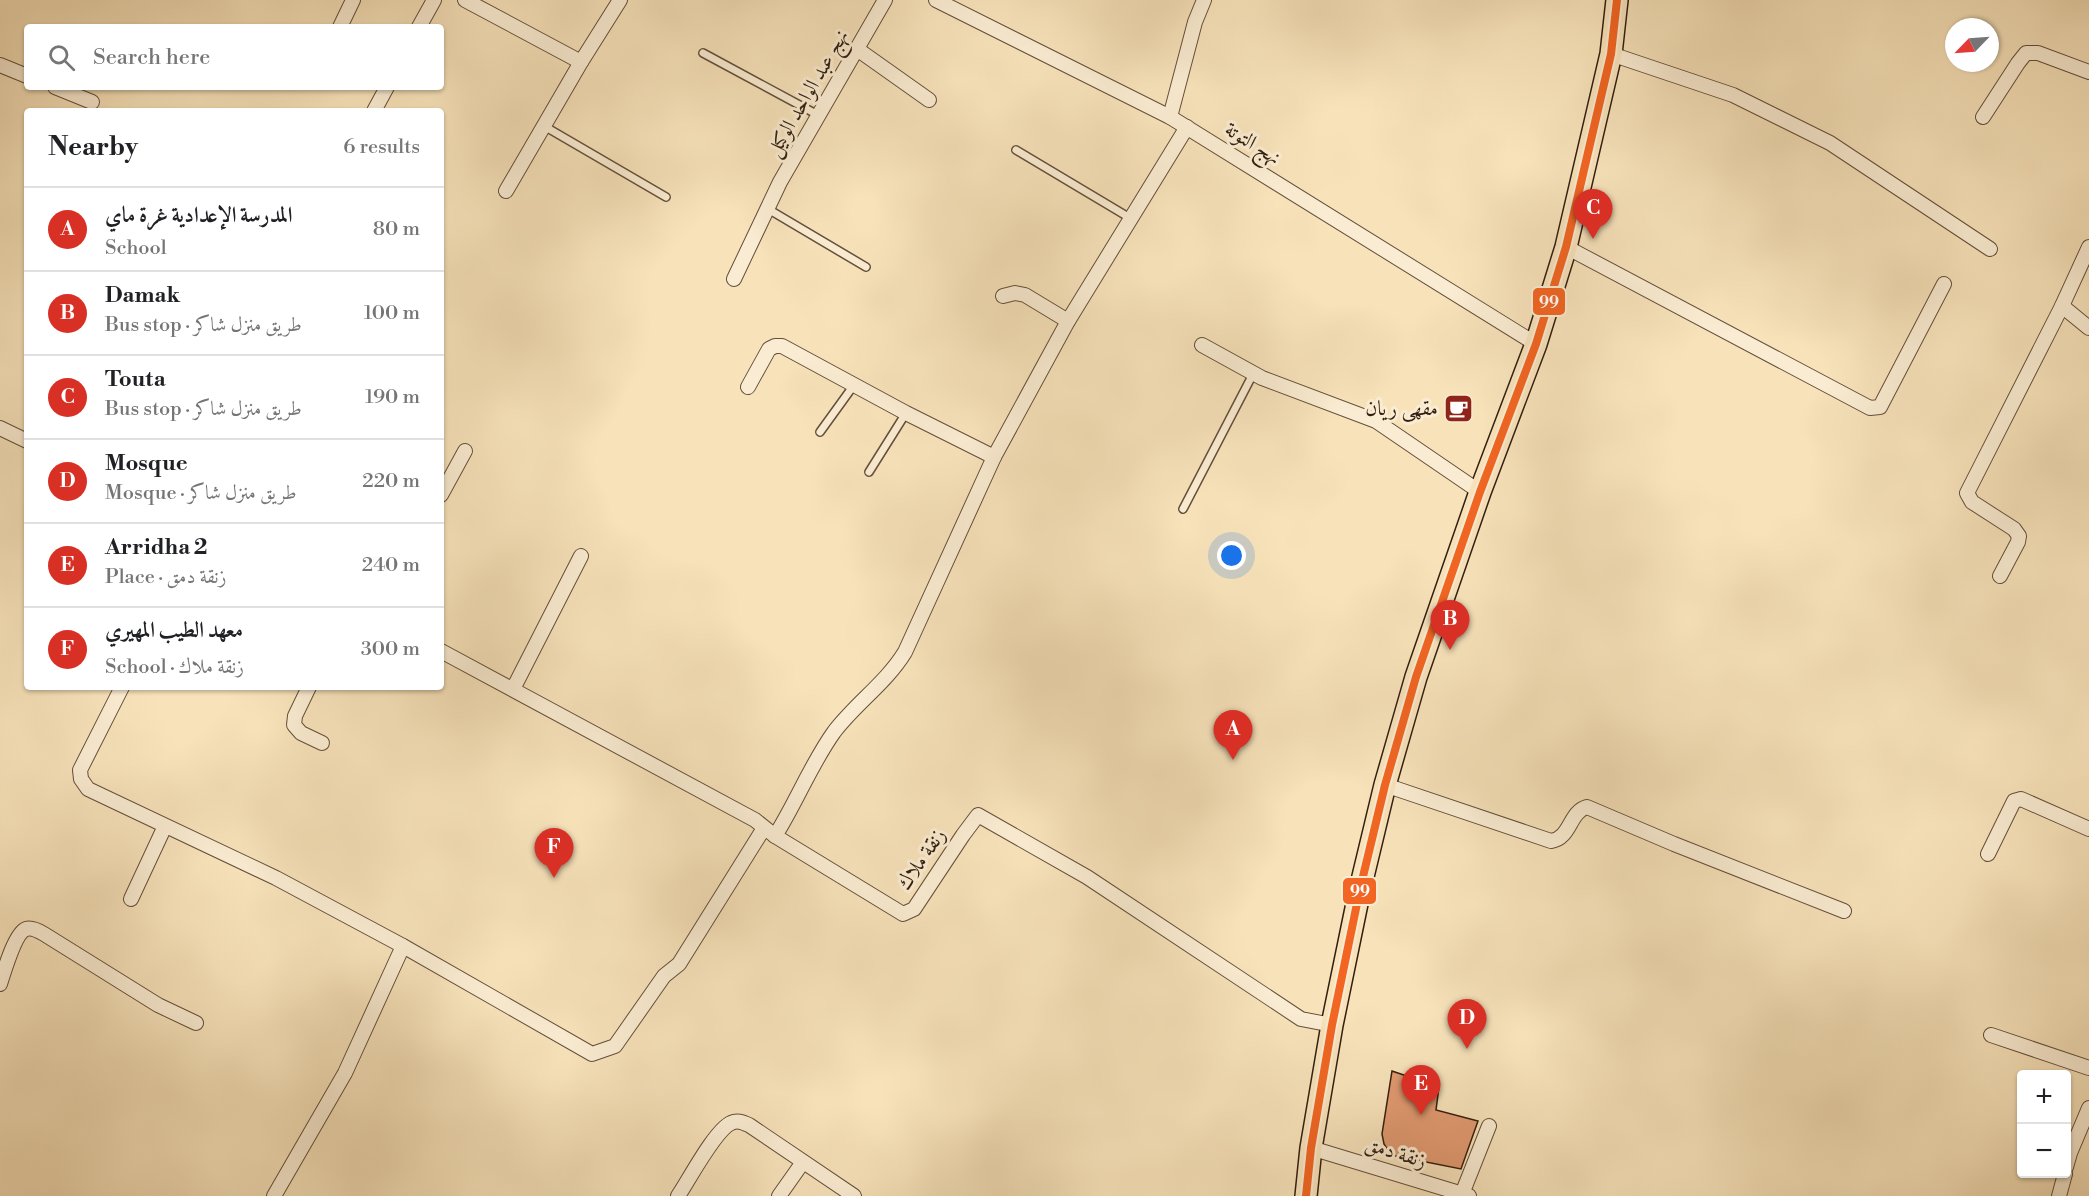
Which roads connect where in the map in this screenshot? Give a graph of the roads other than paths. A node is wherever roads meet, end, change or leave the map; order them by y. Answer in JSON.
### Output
{"nodes":[{"id":1,"x":352,"y":0,"type":"edge"},
{"id":2,"x":434,"y":0,"type":"edge"},
{"id":3,"x":465,"y":0,"type":"edge"},
{"id":4,"x":620,"y":0,"type":"edge"},
{"id":5,"x":885,"y":0,"type":"edge"},
{"id":6,"x":936,"y":0,"type":"edge"},
{"id":7,"x":1204,"y":0,"type":"edge"},
{"id":8,"x":1617,"y":0,"type":"edge"},
{"id":9,"x":341,"y":24,"type":"edge"},
{"id":10,"x":421,"y":24,"type":"edge"},
{"id":11,"x":857,"y":49,"type":"junction"},
{"id":12,"x":703,"y":53,"type":"dead end"},
{"id":13,"x":1611,"y":54,"type":"junction"},
{"id":14,"x":581,"y":62,"type":"junction"},
{"id":15,"x":0,"y":65,"type":"edge"},
{"id":16,"x":2089,"y":72,"type":"edge"},
{"id":17,"x":24,"y":75,"type":"edge"},
{"id":18,"x":62,"y":90,"type":"edge"},
{"id":19,"x":385,"y":90,"type":"edge"},
{"id":20,"x":929,"y":100,"type":"dead end"},
{"id":21,"x":92,"y":102,"type":"dead end"},
{"id":22,"x":376,"y":108,"type":"edge"},
{"id":23,"x":818,"y":115,"type":"junction"},
{"id":24,"x":1170,"y":117,"type":"junction"},
{"id":25,"x":1983,"y":117,"type":"dead end"},
{"id":26,"x":544,"y":126,"type":"junction"},
{"id":27,"x":1187,"y":127,"type":"junction"},
{"id":28,"x":1016,"y":150,"type":"dead end"},
{"id":29,"x":506,"y":191,"type":"dead end"},
{"id":30,"x":666,"y":197,"type":"dead end"},
{"id":31,"x":768,"y":209,"type":"junction"},
{"id":32,"x":1130,"y":218,"type":"junction"},
{"id":33,"x":1566,"y":247,"type":"junction"},
{"id":34,"x":2089,"y":247,"type":"edge"},
{"id":35,"x":1990,"y":249,"type":"dead end"},
{"id":36,"x":866,"y":267,"type":"dead end"},
{"id":37,"x":734,"y":279,"type":"dead end"},
{"id":38,"x":1944,"y":284,"type":"dead end"},
{"id":39,"x":1004,"y":296,"type":"dead end"},
{"id":40,"x":2062,"y":306,"type":"junction"},
{"id":41,"x":1068,"y":321,"type":"junction"},
{"id":42,"x":2089,"y":328,"type":"edge"},
{"id":43,"x":1536,"y":344,"type":"junction"},
{"id":44,"x":1202,"y":345,"type":"dead end"},
{"id":45,"x":1252,"y":374,"type":"junction"},
{"id":46,"x":854,"y":385,"type":"junction"},
{"id":47,"x":748,"y":387,"type":"dead end"},
{"id":48,"x":906,"y":413,"type":"junction"},
{"id":49,"x":0,"y":428,"type":"edge"},
{"id":50,"x":820,"y":432,"type":"dead end"},
{"id":51,"x":24,"y":440,"type":"edge"},
{"id":52,"x":465,"y":450,"type":"dead end"},
{"id":53,"x":994,"y":457,"type":"junction"},
{"id":54,"x":869,"y":472,"type":"dead end"},
{"id":55,"x":444,"y":489,"type":"edge"},
{"id":56,"x":1479,"y":492,"type":"junction"},
{"id":57,"x":1183,"y":509,"type":"dead end"},
{"id":58,"x":581,"y":556,"type":"dead end"},
{"id":59,"x":2000,"y":576,"type":"dead end"},
{"id":60,"x":444,"y":653,"type":"edge"},
{"id":61,"x":513,"y":689,"type":"junction"},
{"id":62,"x":120,"y":690,"type":"edge"},
{"id":63,"x":308,"y":690,"type":"edge"},
{"id":64,"x":322,"y":743,"type":"dead end"},
{"id":65,"x":1385,"y":785,"type":"junction"},
{"id":66,"x":165,"y":826,"type":"junction"},
{"id":67,"x":2089,"y":829,"type":"edge"},
{"id":68,"x":769,"y":832,"type":"junction"},
{"id":69,"x":1988,"y":854,"type":"dead end"},
{"id":70,"x":131,"y":899,"type":"dead end"},
{"id":71,"x":1844,"y":911,"type":"dead end"},
{"id":72,"x":404,"y":946,"type":"junction"},
{"id":73,"x":0,"y":984,"type":"edge"},
{"id":74,"x":196,"y":1023,"type":"dead end"},
{"id":75,"x":1332,"y":1024,"type":"junction"},
{"id":76,"x":1991,"y":1035,"type":"dead end"},
{"id":77,"x":2089,"y":1068,"type":"edge"},
{"id":78,"x":2089,"y":1108,"type":"edge"},
{"id":79,"x":1490,"y":1126,"type":"dead end"},
{"id":80,"x":1311,"y":1148,"type":"junction"},
{"id":81,"x":2071,"y":1151,"type":"edge"},
{"id":82,"x":803,"y":1162,"type":"junction"},
{"id":83,"x":2064,"y":1178,"type":"edge"},
{"id":84,"x":1466,"y":1195,"type":"edge"},
{"id":85,"x":274,"y":1196,"type":"edge"},
{"id":86,"x":678,"y":1196,"type":"edge"},
{"id":87,"x":779,"y":1196,"type":"edge"},
{"id":88,"x":854,"y":1196,"type":"edge"},
{"id":89,"x":1306,"y":1196,"type":"edge"},
{"id":90,"x":2059,"y":1196,"type":"edge"}],
"edges":[{"from":1,"to":9,"type":"street"},
{"from":2,"to":10,"type":"street"},
{"from":3,"to":14,"type":"street"},
{"from":4,"to":14,"type":"street"},
{"from":5,"to":11,"type":"street","name":"نهج عبد الواحد الوكيل"},
{"from":6,"to":24,"type":"street","name":"نهج التوتة"},
{"from":7,"to":24,"type":"street"},
{"from":8,"to":13,"type":"main road"},
{"from":11,"to":20,"type":"street"},
{"from":11,"to":23,"type":"street","name":"نهج عبد الواحد الوكيل"},
{"from":12,"to":23,"type":"lane"},
{"from":13,"to":33,"type":"main road"},
{"from":13,"to":35,"type":"street"},
{"from":14,"to":26,"type":"street"},
{"from":15,"to":17,"type":"street"},
{"from":16,"to":25,"type":"street"},
{"from":18,"to":21,"type":"street"},
{"from":19,"to":22,"type":"street"},
{"from":23,"to":31,"type":"street","name":"نهج عبد الواحد الوكيل"},
{"from":24,"to":27,"type":"street","name":"نهج التوتة"},
{"from":26,"to":29,"type":"street"},
{"from":26,"to":30,"type":"lane"},
{"from":27,"to":32,"type":"street"},
{"from":27,"to":43,"type":"street","name":"نهج التوتة"},
{"from":28,"to":32,"type":"lane"},
{"from":31,"to":36,"type":"lane"},
{"from":31,"to":37,"type":"street","name":"نهج عبد الواحد الوكيل"},
{"from":32,"to":41,"type":"street"},
{"from":33,"to":38,"type":"street"},
{"from":33,"to":43,"type":"main road"},
{"from":34,"to":40,"type":"street"},
{"from":39,"to":41,"type":"street"},
{"from":40,"to":42,"type":"street"},
{"from":40,"to":59,"type":"street"},
{"from":41,"to":53,"type":"street"},
{"from":43,"to":56,"type":"main road"},
{"from":44,"to":45,"type":"street"},
{"from":45,"to":56,"type":"street"},
{"from":45,"to":57,"type":"lane"},
{"from":46,"to":47,"type":"street"},
{"from":46,"to":48,"type":"street"},
{"from":46,"to":50,"type":"lane"},
{"from":48,"to":53,"type":"street"},
{"from":48,"to":54,"type":"lane"},
{"from":49,"to":51,"type":"street"},
{"from":52,"to":55,"type":"street"},
{"from":53,"to":68,"type":"street"},
{"from":56,"to":65,"type":"main road"},
{"from":58,"to":61,"type":"street"},
{"from":60,"to":61,"type":"street","name":"زنقة ملاك"},
{"from":61,"to":68,"type":"street","name":"زنقة ملاك"},
{"from":62,"to":66,"type":"street"},
{"from":63,"to":64,"type":"street"},
{"from":65,"to":71,"type":"street"},
{"from":65,"to":75,"type":"main road"},
{"from":66,"to":70,"type":"street"},
{"from":66,"to":72,"type":"street"},
{"from":67,"to":69,"type":"street"},
{"from":68,"to":72,"type":"street"},
{"from":68,"to":75,"type":"street","name":"زنقة ملاك"},
{"from":72,"to":85,"type":"street"},
{"from":73,"to":74,"type":"street"},
{"from":75,"to":80,"type":"main road"},
{"from":76,"to":77,"type":"street"},
{"from":78,"to":81,"type":"street"},
{"from":79,"to":84,"type":"street"},
{"from":80,"to":84,"type":"street","name":"زنقة دمق"},
{"from":80,"to":89,"type":"main road"},
{"from":82,"to":86,"type":"street"},
{"from":82,"to":87,"type":"street"},
{"from":82,"to":88,"type":"street"},
{"from":83,"to":90,"type":"street"}]}
